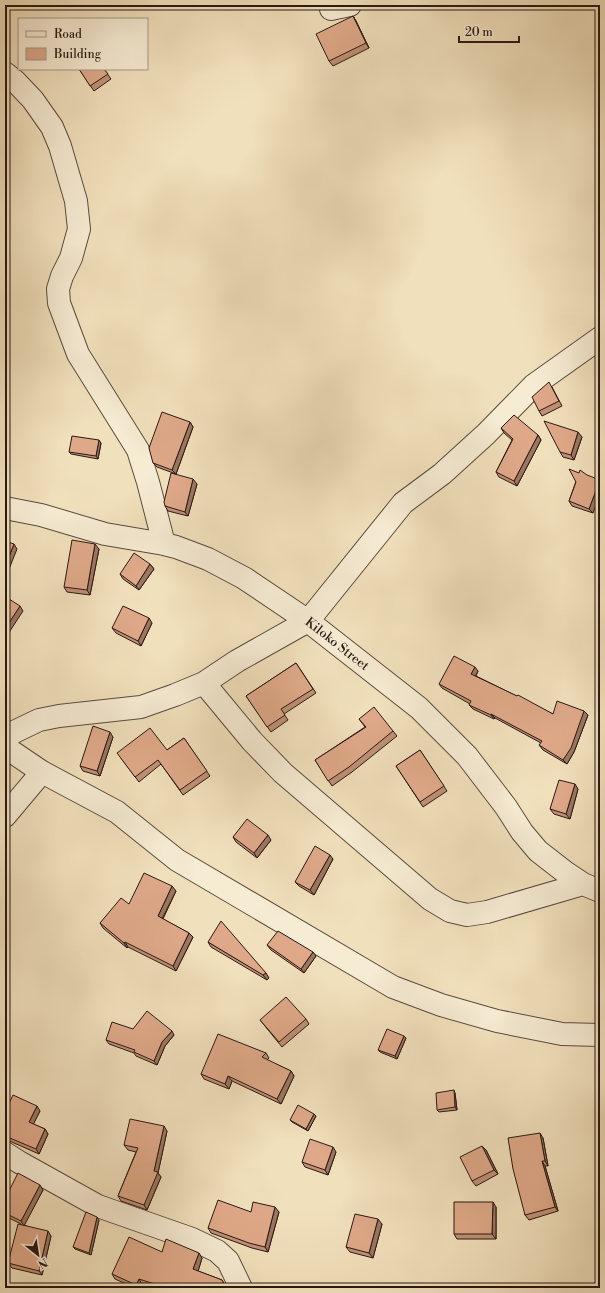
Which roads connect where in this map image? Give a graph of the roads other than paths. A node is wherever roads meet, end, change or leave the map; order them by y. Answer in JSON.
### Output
{"nodes":[{"id":1,"x":5,"y":73,"type":"edge"},
{"id":2,"x":600,"y":338,"type":"edge"},
{"id":3,"x":5,"y":508,"type":"edge"},
{"id":4,"x":164,"y":544,"type":"junction"},
{"id":5,"x":308,"y":621,"type":"junction"},
{"id":6,"x":204,"y":683,"type":"junction"},
{"id":7,"x":5,"y":738,"type":"edge"},
{"id":8,"x":5,"y":747,"type":"edge"},
{"id":9,"x":42,"y":772,"type":"junction"},
{"id":10,"x":5,"y":816,"type":"edge"},
{"id":11,"x":591,"y":888,"type":"edge"},
{"id":12,"x":600,"y":1035,"type":"edge"},
{"id":13,"x":5,"y":1153,"type":"edge"},
{"id":14,"x":241,"y":1288,"type":"edge"}],
"edges":[{"from":1,"to":4,"type":"street"},
{"from":2,"to":5,"type":"street"},
{"from":3,"to":4,"type":"street","name":"Kiloko Street"},
{"from":4,"to":5,"type":"street","name":"Kiloko Street"},
{"from":5,"to":6,"type":"street"},
{"from":5,"to":11,"type":"street","name":"Kiloko Street"},
{"from":6,"to":7,"type":"street"},
{"from":6,"to":11,"type":"street"},
{"from":8,"to":9,"type":"street"},
{"from":9,"to":10,"type":"street"},
{"from":9,"to":12,"type":"street"},
{"from":13,"to":14,"type":"street"}]}
